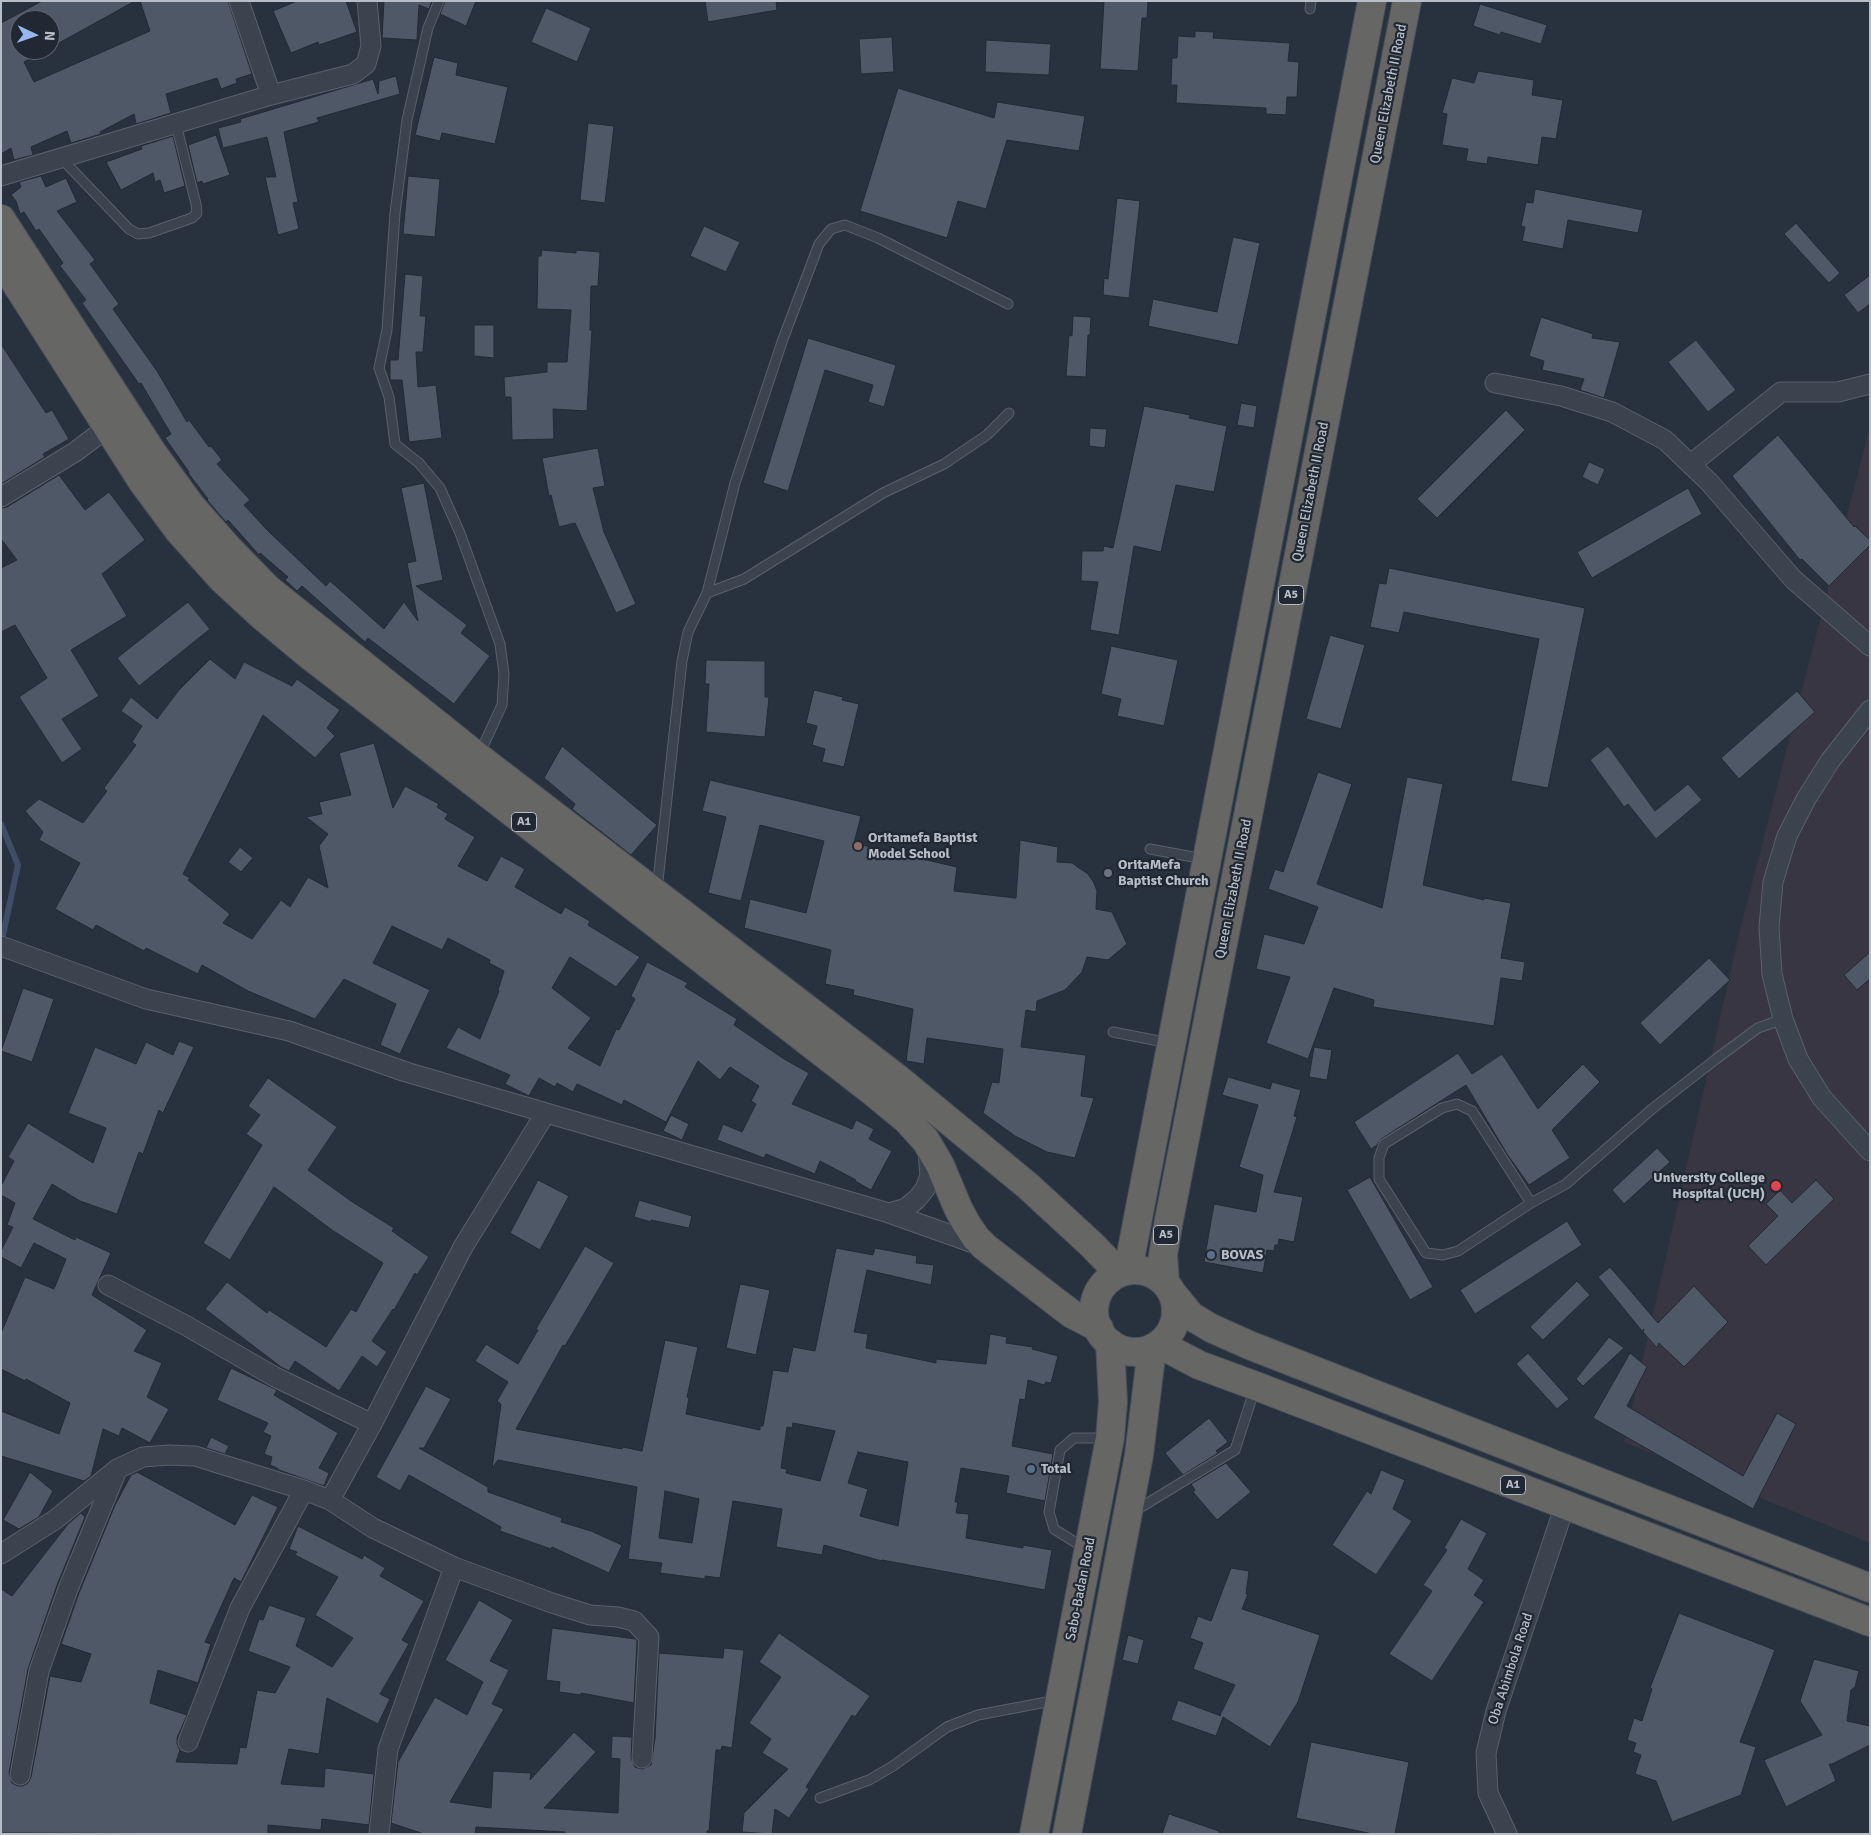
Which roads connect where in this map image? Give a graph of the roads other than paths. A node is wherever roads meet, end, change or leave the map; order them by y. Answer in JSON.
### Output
{"nodes":[{"id":1,"x":239,"y":1,"type":"edge"},
{"id":2,"x":367,"y":1,"type":"edge"},
{"id":3,"x":439,"y":1,"type":"edge"},
{"id":4,"x":1372,"y":1,"type":"edge"},
{"id":5,"x":1407,"y":1,"type":"edge"},
{"id":6,"x":271,"y":95,"type":"junction"},
{"id":7,"x":176,"y":124,"type":"junction"},
{"id":8,"x":61,"y":158,"type":"junction"},
{"id":9,"x":1,"y":176,"type":"edge"},
{"id":10,"x":1,"y":219,"type":"edge"},
{"id":11,"x":1,"y":260,"type":"edge"},
{"id":12,"x":1008,"y":304,"type":"dead end"},
{"id":13,"x":1495,"y":383,"type":"dead end"},
{"id":14,"x":1870,"y":384,"type":"edge"},
{"id":15,"x":1009,"y":413,"type":"dead end"},
{"id":16,"x":117,"y":420,"type":"junction"},
{"id":17,"x":1691,"y":464,"type":"junction"},
{"id":18,"x":1,"y":497,"type":"edge"},
{"id":19,"x":707,"y":593,"type":"junction"},
{"id":20,"x":1870,"y":646,"type":"edge"},
{"id":21,"x":1870,"y":710,"type":"edge"},
{"id":22,"x":471,"y":766,"type":"junction"},
{"id":23,"x":1150,"y":848,"type":"dead end"},
{"id":24,"x":1207,"y":859,"type":"junction"},
{"id":25,"x":652,"y":905,"type":"junction"},
{"id":26,"x":7,"y":948,"type":"edge"},
{"id":27,"x":1783,"y":1019,"type":"junction"},
{"id":28,"x":1113,"y":1032,"type":"dead end"},
{"id":29,"x":1171,"y":1043,"type":"junction"},
{"id":30,"x":545,"y":1114,"type":"junction"},
{"id":31,"x":926,"y":1141,"type":"junction"},
{"id":32,"x":1870,"y":1151,"type":"edge"},
{"id":33,"x":1531,"y":1203,"type":"junction"},
{"id":34,"x":888,"y":1213,"type":"junction"},
{"id":35,"x":985,"y":1247,"type":"junction"},
{"id":36,"x":1123,"y":1272,"type":"junction"},
{"id":37,"x":108,"y":1285,"type":"dead end"},
{"id":38,"x":1169,"y":1288,"type":"junction"},
{"id":39,"x":1104,"y":1336,"type":"junction"},
{"id":40,"x":1156,"y":1346,"type":"junction"},
{"id":41,"x":1256,"y":1386,"type":"junction"},
{"id":42,"x":372,"y":1424,"type":"junction"},
{"id":43,"x":1110,"y":1438,"type":"junction"},
{"id":44,"x":118,"y":1469,"type":"junction"},
{"id":45,"x":304,"y":1490,"type":"junction"},
{"id":46,"x":330,"y":1500,"type":"junction"},
{"id":47,"x":1565,"y":1505,"type":"junction"},
{"id":48,"x":1128,"y":1516,"type":"junction"},
{"id":49,"x":1088,"y":1551,"type":"junction"},
{"id":50,"x":1,"y":1554,"type":"edge"},
{"id":51,"x":454,"y":1567,"type":"junction"},
{"id":52,"x":1870,"y":1588,"type":"edge"},
{"id":53,"x":1870,"y":1622,"type":"edge"},
{"id":54,"x":1059,"y":1700,"type":"junction"},
{"id":55,"x":188,"y":1742,"type":"dead end"},
{"id":56,"x":642,"y":1758,"type":"dead end"},
{"id":57,"x":20,"y":1775,"type":"dead end"},
{"id":58,"x":820,"y":1798,"type":"dead end"},
{"id":59,"x":379,"y":1834,"type":"edge"},
{"id":60,"x":1034,"y":1834,"type":"edge"},
{"id":61,"x":1067,"y":1834,"type":"edge"},
{"id":62,"x":1507,"y":1834,"type":"edge"}],
"edges":[{"from":1,"to":6,"type":"street"},
{"from":2,"to":6,"type":"street"},
{"from":3,"to":22,"type":"lane"},
{"from":4,"to":24,"type":"highway","number":"A5"},
{"from":5,"to":38,"type":"highway","name":"Queen Elizabeth II Road","number":"A5"},
{"from":6,"to":7,"type":"street"},
{"from":7,"to":8,"type":"street"},
{"from":7,"to":8,"type":"lane"},
{"from":8,"to":9,"type":"street"},
{"from":10,"to":16,"type":"highway","number":"A1"},
{"from":11,"to":16,"type":"highway","number":"A1"},
{"from":12,"to":19,"type":"lane"},
{"from":13,"to":17,"type":"street"},
{"from":14,"to":17,"type":"street"},
{"from":15,"to":19,"type":"lane"},
{"from":16,"to":18,"type":"street"},
{"from":16,"to":22,"type":"highway","number":"A1"},
{"from":17,"to":20,"type":"street"},
{"from":19,"to":25,"type":"lane"},
{"from":21,"to":27,"type":"street"},
{"from":22,"to":25,"type":"highway","number":"A1"},
{"from":23,"to":24,"type":"lane"},
{"from":24,"to":29,"type":"highway","number":"A5"},
{"from":25,"to":31,"type":"highway","number":"A1"},
{"from":25,"to":36,"type":"highway","number":"A1"},
{"from":26,"to":30,"type":"street"},
{"from":27,"to":32,"type":"street"},
{"from":27,"to":33,"type":"lane"},
{"from":28,"to":29,"type":"lane"},
{"from":29,"to":36,"type":"highway","number":"A5"},
{"from":30,"to":34,"type":"street"},
{"from":30,"to":42,"type":"street"},
{"from":31,"to":34,"type":"street"},
{"from":31,"to":35,"type":"highway","number":"A1"},
{"from":33,"to":33,"type":"lane"},
{"from":34,"to":35,"type":"street"},
{"from":35,"to":39,"type":"highway","number":"A1"},
{"from":36,"to":38,"type":"highway"},
{"from":36,"to":39,"type":"highway"},
{"from":37,"to":42,"type":"street"},
{"from":38,"to":40,"type":"highway"},
{"from":38,"to":52,"type":"highway"},
{"from":39,"to":40,"type":"highway"},
{"from":39,"to":43,"type":"highway","name":"Sabo-Badan Road"},
{"from":40,"to":41,"type":"highway","number":"A1"},
{"from":40,"to":48,"type":"highway"},
{"from":41,"to":47,"type":"highway","number":"A1"},
{"from":41,"to":48,"type":"lane"},
{"from":42,"to":46,"type":"street"},
{"from":43,"to":49,"type":"highway","name":"Sabo-Badan Road"},
{"from":43,"to":49,"type":"lane"},
{"from":44,"to":45,"type":"street"},
{"from":44,"to":50,"type":"street"},
{"from":44,"to":57,"type":"street"},
{"from":45,"to":46,"type":"street"},
{"from":45,"to":55,"type":"street"},
{"from":46,"to":51,"type":"street"},
{"from":47,"to":53,"type":"highway","number":"A1"},
{"from":47,"to":62,"type":"street","name":"Oba Abimbola Road"},
{"from":48,"to":61,"type":"highway"},
{"from":49,"to":54,"type":"highway","name":"Sabo-Badan Road"},
{"from":51,"to":56,"type":"street"},
{"from":51,"to":59,"type":"street"},
{"from":54,"to":58,"type":"lane"},
{"from":54,"to":60,"type":"highway","name":"Sabo-Badan Road"}]}
